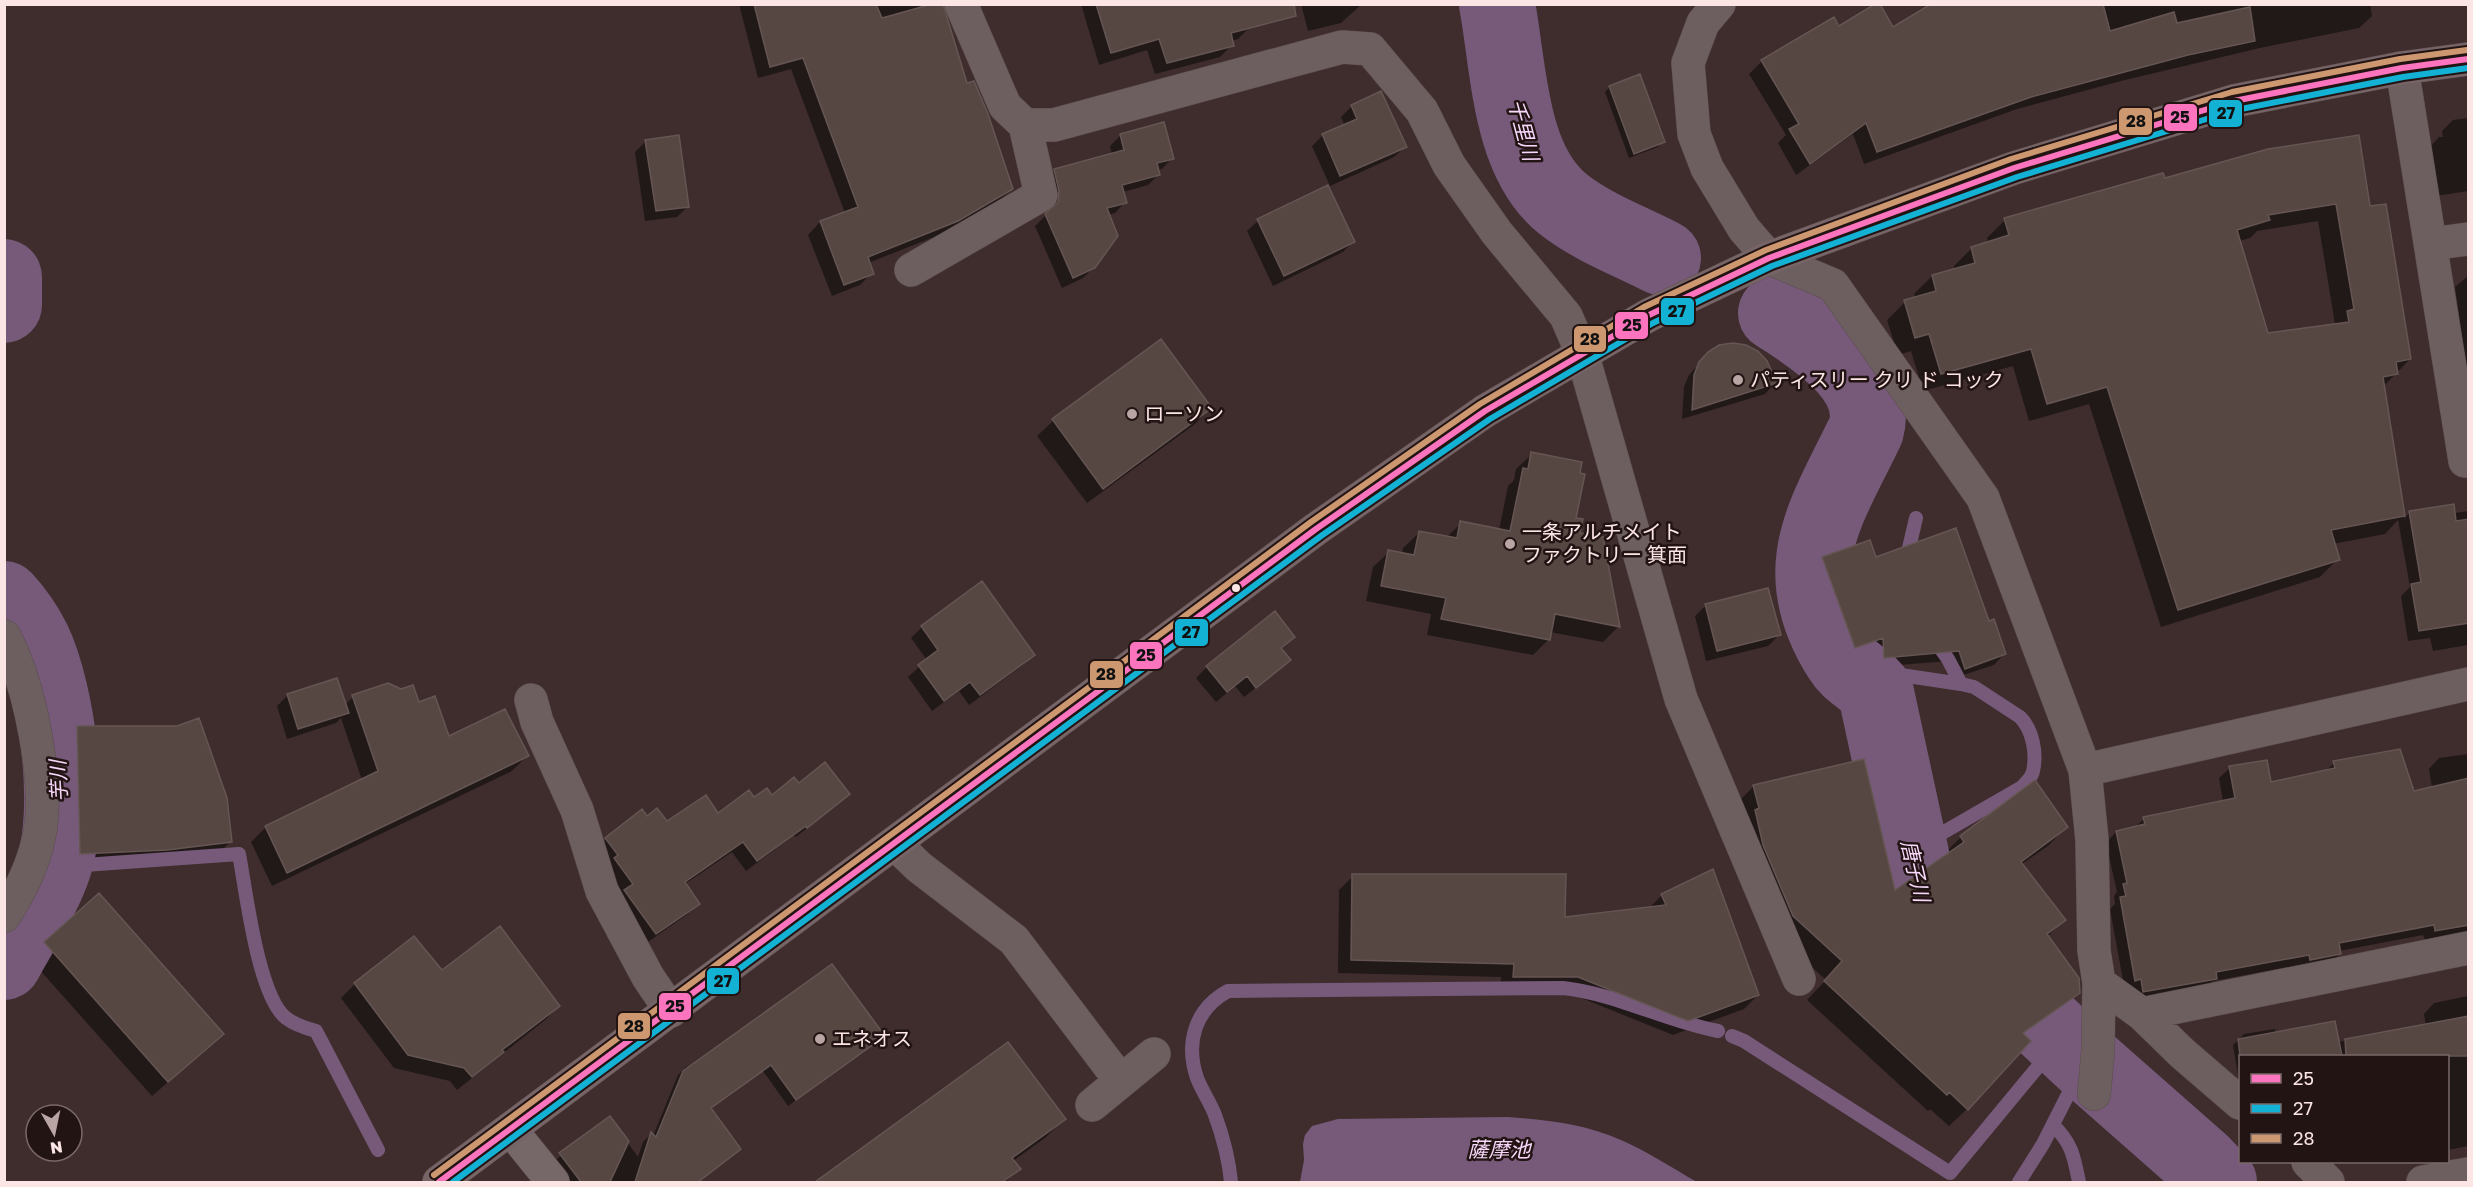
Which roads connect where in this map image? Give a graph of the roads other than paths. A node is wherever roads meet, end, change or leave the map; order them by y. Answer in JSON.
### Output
{"nodes":[{"id":1,"x":961,"y":4,"type":"edge"},
{"id":2,"x":1719,"y":4,"type":"edge"},
{"id":3,"x":2469,"y":59,"type":"edge"},
{"id":4,"x":2402,"y":68,"type":"junction"},
{"id":5,"x":1025,"y":125,"type":"junction"},
{"id":6,"x":2469,"y":239,"type":"edge"},
{"id":7,"x":2431,"y":244,"type":"junction"},
{"id":8,"x":1770,"y":258,"type":"junction"},
{"id":9,"x":911,"y":270,"type":"dead end"},
{"id":10,"x":1582,"y":353,"type":"junction"},
{"id":11,"x":2469,"y":460,"type":"edge"},
{"id":12,"x":4,"y":636,"type":"edge"},
{"id":13,"x":2469,"y":684,"type":"edge"},
{"id":14,"x":531,"y":700,"type":"dead end"},
{"id":15,"x":2085,"y":770,"type":"junction"},
{"id":16,"x":895,"y":844,"type":"junction"},
{"id":17,"x":4,"y":916,"type":"edge"},
{"id":18,"x":2469,"y":948,"type":"edge"},
{"id":19,"x":1799,"y":979,"type":"dead end"},
{"id":20,"x":2099,"y":983,"type":"junction"},
{"id":21,"x":671,"y":1011,"type":"junction"},
{"id":22,"x":2142,"y":1014,"type":"junction"},
{"id":23,"x":1154,"y":1054,"type":"dead end"},
{"id":24,"x":1120,"y":1080,"type":"junction"},
{"id":25,"x":2094,"y":1094,"type":"dead end"},
{"id":26,"x":2239,"y":1101,"type":"edge"},
{"id":27,"x":1092,"y":1105,"type":"dead end"},
{"id":28,"x":511,"y":1130,"type":"junction"},
{"id":29,"x":2310,"y":1163,"type":"edge"},
{"id":30,"x":2469,"y":1174,"type":"edge"},
{"id":31,"x":440,"y":1182,"type":"edge"},
{"id":32,"x":553,"y":1182,"type":"edge"},
{"id":33,"x":2328,"y":1182,"type":"edge"},
{"id":34,"x":2423,"y":1182,"type":"edge"}],
"edges":[{"from":1,"to":5,"type":"street"},
{"from":2,"to":8,"type":"street"},
{"from":3,"to":4,"type":"main road"},
{"from":4,"to":7,"type":"street"},
{"from":4,"to":8,"type":"main road"},
{"from":5,"to":9,"type":"street"},
{"from":5,"to":10,"type":"street"},
{"from":6,"to":7,"type":"street"},
{"from":7,"to":11,"type":"street"},
{"from":8,"to":10,"type":"main road"},
{"from":8,"to":15,"type":"street"},
{"from":10,"to":16,"type":"main road"},
{"from":10,"to":19,"type":"street"},
{"from":12,"to":17,"type":"street"},
{"from":13,"to":15,"type":"street"},
{"from":14,"to":21,"type":"street"},
{"from":15,"to":20,"type":"street"},
{"from":16,"to":21,"type":"main road"},
{"from":16,"to":24,"type":"street"},
{"from":18,"to":22,"type":"street"},
{"from":20,"to":22,"type":"street"},
{"from":20,"to":25,"type":"street"},
{"from":21,"to":28,"type":"main road"},
{"from":22,"to":26,"type":"street"},
{"from":23,"to":24,"type":"street"},
{"from":24,"to":27,"type":"street"},
{"from":28,"to":31,"type":"main road"},
{"from":28,"to":32,"type":"street"},
{"from":29,"to":33,"type":"street"},
{"from":30,"to":34,"type":"street"}]}
